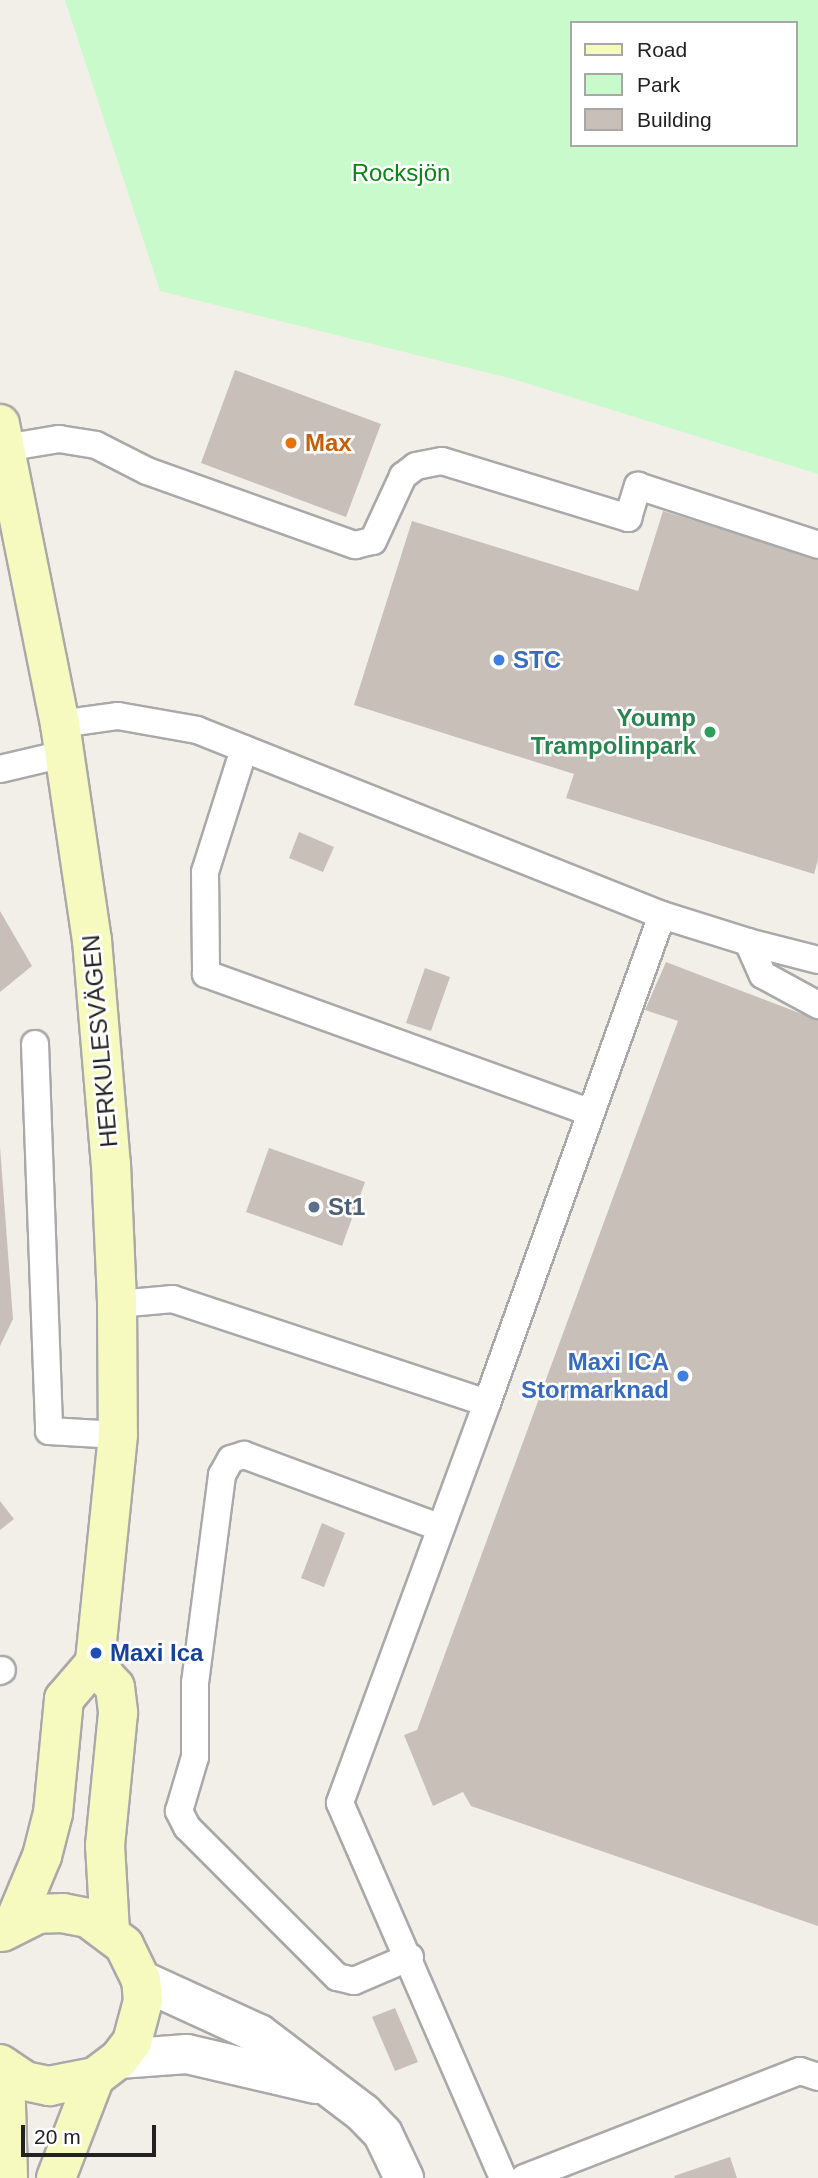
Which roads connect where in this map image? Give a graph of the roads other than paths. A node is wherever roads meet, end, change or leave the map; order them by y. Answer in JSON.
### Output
{"nodes":[{"id":1,"x":2,"y":438,"type":"edge"},
{"id":2,"x":818,"y":545,"type":"edge"},
{"id":3,"x":62,"y":739,"type":"junction"},
{"id":4,"x":244,"y":749,"type":"junction"},
{"id":5,"x":0,"y":769,"type":"edge"},
{"id":6,"x":662,"y":915,"type":"junction"},
{"id":7,"x":748,"y":942,"type":"junction"},
{"id":8,"x":817,"y":955,"type":"edge"},
{"id":9,"x":818,"y":1005,"type":"edge"},
{"id":10,"x":35,"y":1044,"type":"dead end"},
{"id":11,"x":590,"y":1112,"type":"junction"},
{"id":12,"x":117,"y":1304,"type":"junction"},
{"id":13,"x":487,"y":1403,"type":"junction"},
{"id":14,"x":118,"y":1435,"type":"junction"},
{"id":15,"x":439,"y":1527,"type":"junction"},
{"id":16,"x":94,"y":1664,"type":"junction"},
{"id":17,"x":7,"y":1929,"type":"edge"},
{"id":18,"x":110,"y":1931,"type":"junction"},
{"id":19,"x":410,"y":1957,"type":"junction"},
{"id":20,"x":141,"y":1980,"type":"junction"},
{"id":21,"x":2,"y":2067,"type":"edge"},
{"id":22,"x":107,"y":2068,"type":"junction"},
{"id":23,"x":818,"y":2077,"type":"edge"},
{"id":24,"x":327,"y":2086,"type":"junction"},
{"id":25,"x":8,"y":2178,"type":"edge"},
{"id":26,"x":56,"y":2178,"type":"edge"},
{"id":27,"x":404,"y":2178,"type":"edge"},
{"id":28,"x":503,"y":2178,"type":"edge"},
{"id":29,"x":524,"y":2178,"type":"edge"}],
"edges":[{"from":1,"to":2,"type":"lane"},
{"from":1,"to":3,"type":"main road","name":"HERKULESVÄGEN"},
{"from":3,"to":4,"type":"lane"},
{"from":3,"to":5,"type":"lane"},
{"from":3,"to":12,"type":"main road","name":"HERKULESVÄGEN"},
{"from":4,"to":6,"type":"lane"},
{"from":4,"to":11,"type":"lane"},
{"from":6,"to":7,"type":"lane"},
{"from":6,"to":11,"type":"lane"},
{"from":7,"to":8,"type":"lane"},
{"from":7,"to":9,"type":"lane"},
{"from":10,"to":14,"type":"lane"},
{"from":11,"to":13,"type":"lane"},
{"from":12,"to":13,"type":"lane"},
{"from":12,"to":14,"type":"main road","name":"HERKULESVÄGEN"},
{"from":13,"to":15,"type":"lane"},
{"from":14,"to":16,"type":"main road","name":"HERKULESVÄGEN"},
{"from":15,"to":19,"type":"lane"},
{"from":15,"to":19,"type":"lane"},
{"from":16,"to":17,"type":"main road"},
{"from":16,"to":18,"type":"main road"},
{"from":17,"to":18,"type":"main road"},
{"from":18,"to":20,"type":"main road"},
{"from":19,"to":28,"type":"lane"},
{"from":20,"to":22,"type":"main road"},
{"from":20,"to":24,"type":"street"},
{"from":21,"to":22,"type":"main road"},
{"from":21,"to":25,"type":"main road"},
{"from":22,"to":24,"type":"street"},
{"from":22,"to":26,"type":"main road"},
{"from":23,"to":29,"type":"lane"},
{"from":24,"to":27,"type":"street"}]}
